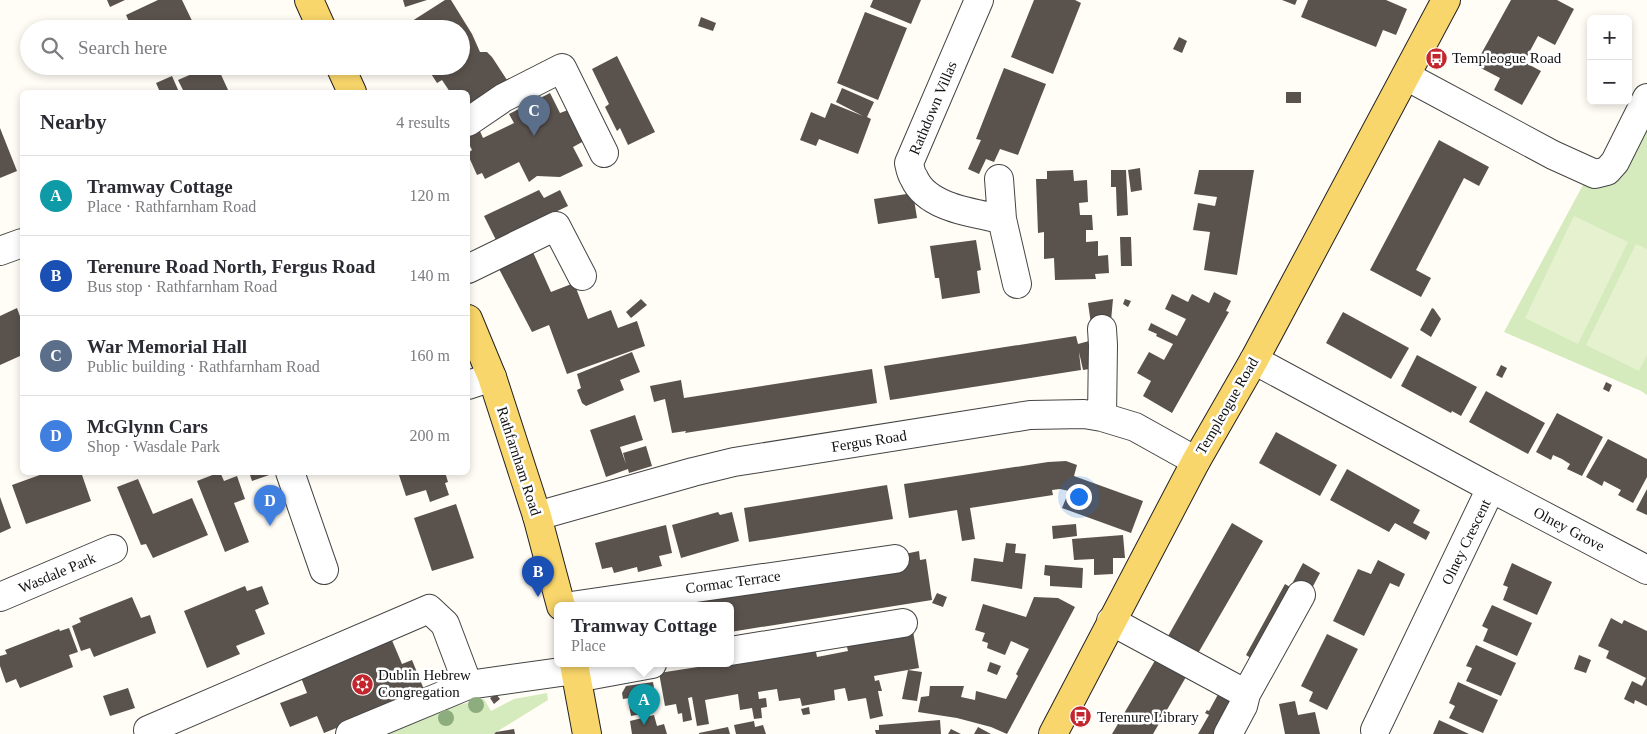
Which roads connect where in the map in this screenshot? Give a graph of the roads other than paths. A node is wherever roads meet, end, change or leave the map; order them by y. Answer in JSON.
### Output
{"nodes":[{"id":1,"x":309,"y":0,"type":"edge"},
{"id":2,"x":979,"y":0,"type":"edge"},
{"id":3,"x":1446,"y":0,"type":"edge"},
{"id":4,"x":318,"y":20,"type":"edge"},
{"id":5,"x":344,"y":75,"type":"edge"},
{"id":6,"x":1406,"y":76,"type":"junction"},
{"id":7,"x":351,"y":90,"type":"edge"},
{"id":8,"x":1647,"y":98,"type":"edge"},
{"id":9,"x":470,"y":121,"type":"edge"},
{"id":10,"x":604,"y":153,"type":"dead end"},
{"id":11,"x":999,"y":180,"type":"dead end"},
{"id":12,"x":1002,"y":219,"type":"junction"},
{"id":13,"x":20,"y":244,"type":"edge"},
{"id":14,"x":0,"y":251,"type":"edge"},
{"id":15,"x":470,"y":268,"type":"edge"},
{"id":16,"x":582,"y":276,"type":"dead end"},
{"id":17,"x":1017,"y":284,"type":"dead end"},
{"id":18,"x":1102,"y":329,"type":"dead end"},
{"id":19,"x":470,"y":330,"type":"edge"},
{"id":20,"x":1254,"y":360,"type":"junction"},
{"id":21,"x":480,"y":381,"type":"edge"},
{"id":22,"x":1102,"y":417,"type":"junction"},
{"id":23,"x":1196,"y":461,"type":"junction"},
{"id":24,"x":291,"y":475,"type":"edge"},
{"id":25,"x":1491,"y":488,"type":"junction"},
{"id":26,"x":537,"y":516,"type":"junction"},
{"id":27,"x":113,"y":549,"type":"dead end"},
{"id":28,"x":895,"y":559,"type":"dead end"},
{"id":29,"x":324,"y":570,"type":"dead end"},
{"id":30,"x":1647,"y":570,"type":"edge"},
{"id":31,"x":1301,"y":595,"type":"dead end"},
{"id":32,"x":0,"y":597,"type":"edge"},
{"id":33,"x":560,"y":602,"type":"edge"},
{"id":34,"x":599,"y":602,"type":"edge"},
{"id":35,"x":1111,"y":621,"type":"junction"},
{"id":36,"x":903,"y":623,"type":"dead end"},
{"id":37,"x":734,"y":650,"type":"edge"},
{"id":38,"x":614,"y":667,"type":"edge"},
{"id":39,"x":575,"y":670,"type":"edge"},
{"id":40,"x":468,"y":685,"type":"junction"},
{"id":41,"x":1246,"y":694,"type":"junction"},
{"id":42,"x":1375,"y":730,"type":"dead end"},
{"id":43,"x":149,"y":734,"type":"edge"},
{"id":44,"x":350,"y":734,"type":"edge"},
{"id":45,"x":587,"y":734,"type":"edge"},
{"id":46,"x":1053,"y":734,"type":"edge"},
{"id":47,"x":1228,"y":734,"type":"edge"}],
"edges":[{"from":1,"to":4,"type":"main road"},
{"from":2,"to":12,"type":"street","name":"Rathdown Villas"},
{"from":3,"to":6,"type":"main road","name":"Templeogue Road"},
{"from":5,"to":7,"type":"main road"},
{"from":6,"to":8,"type":"street"},
{"from":6,"to":20,"type":"main road","name":"Templeogue Road"},
{"from":9,"to":10,"type":"street"},
{"from":11,"to":12,"type":"street"},
{"from":12,"to":17,"type":"street"},
{"from":13,"to":14,"type":"street"},
{"from":15,"to":16,"type":"street"},
{"from":18,"to":22,"type":"street"},
{"from":19,"to":21,"type":"main road","name":"Rathfarnham Road"},
{"from":20,"to":23,"type":"main road","name":"Templeogue Road"},
{"from":20,"to":25,"type":"street","name":"Olney Crescent"},
{"from":21,"to":26,"type":"main road","name":"Rathfarnham Road"},
{"from":22,"to":23,"type":"street","name":"Fergus Road"},
{"from":22,"to":26,"type":"street","name":"Fergus Road"},
{"from":23,"to":35,"type":"main road","name":"Templeogue Road"},
{"from":24,"to":29,"type":"street"},
{"from":25,"to":30,"type":"street","name":"Olney Grove"},
{"from":25,"to":42,"type":"street","name":"Olney Crescent"},
{"from":26,"to":33,"type":"main road","name":"Rathfarnham Road"},
{"from":27,"to":32,"type":"street","name":"Wasdale Park"},
{"from":28,"to":34,"type":"street","name":"Cormac Terrace"},
{"from":31,"to":41,"type":"street"},
{"from":35,"to":41,"type":"street"},
{"from":35,"to":46,"type":"main road","name":"Templeogue Road"},
{"from":36,"to":37,"type":"street"},
{"from":38,"to":39,"type":"street"},
{"from":39,"to":40,"type":"street"},
{"from":39,"to":45,"type":"main road"},
{"from":40,"to":43,"type":"street"},
{"from":40,"to":44,"type":"street"},
{"from":41,"to":47,"type":"street"}]}
